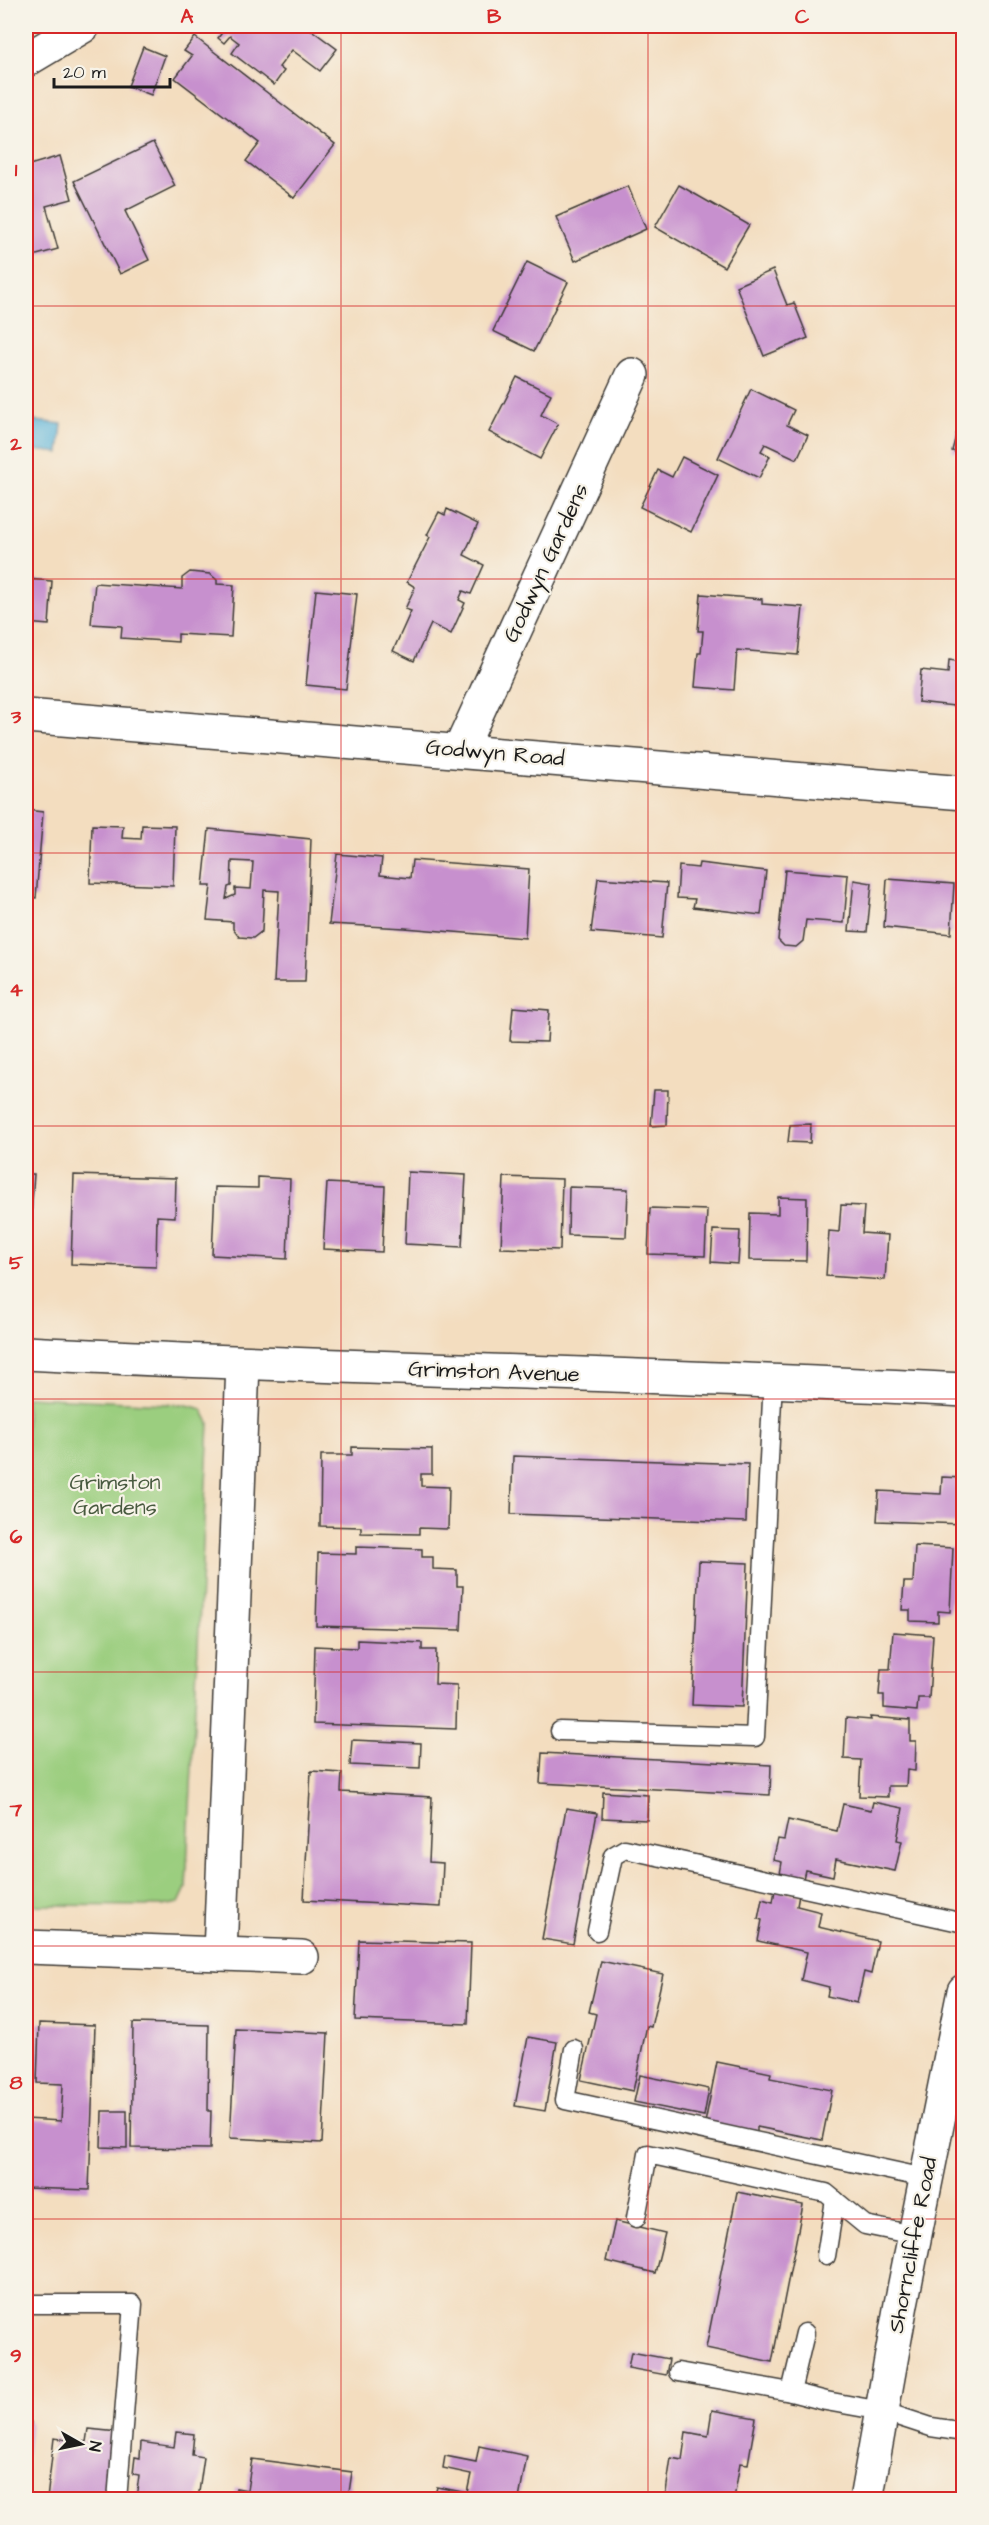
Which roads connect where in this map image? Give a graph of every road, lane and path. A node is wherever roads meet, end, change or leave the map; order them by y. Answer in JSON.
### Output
{"nodes":[{"id":1,"x":83,"y":26,"type":"edge"},
{"id":2,"x":26,"y":60,"type":"edge"},
{"id":3,"x":632,"y":375,"type":"dead end"},
{"id":4,"x":26,"y":716,"type":"edge"},
{"id":5,"x":460,"y":750,"type":"junction"},
{"id":6,"x":963,"y":793,"type":"edge"},
{"id":7,"x":26,"y":1353,"type":"edge"},
{"id":8,"x":243,"y":1364,"type":"junction"},
{"id":9,"x":773,"y":1380,"type":"junction"},
{"id":10,"x":963,"y":1390,"type":"edge"},
{"id":11,"x":560,"y":1731,"type":"dead end"},
{"id":12,"x":963,"y":1923,"type":"edge"},
{"id":13,"x":597,"y":1931,"type":"dead end"},
{"id":14,"x":26,"y":1947,"type":"edge"},
{"id":15,"x":220,"y":1954,"type":"junction"},
{"id":16,"x":302,"y":1957,"type":"dead end"},
{"id":17,"x":963,"y":1991,"type":"edge"},
{"id":18,"x":958,"y":2045,"type":"edge"},
{"id":19,"x":574,"y":2049,"type":"dead end"},
{"id":20,"x":925,"y":2178,"type":"junction"},
{"id":21,"x":835,"y":2200,"type":"junction"},
{"id":22,"x":636,"y":2218,"type":"dead end"},
{"id":23,"x":914,"y":2235,"type":"junction"},
{"id":24,"x":825,"y":2256,"type":"dead end"},
{"id":25,"x":26,"y":2304,"type":"edge"},
{"id":26,"x":805,"y":2333,"type":"dead end"},
{"id":27,"x":678,"y":2372,"type":"dead end"},
{"id":28,"x":791,"y":2392,"type":"junction"},
{"id":29,"x":882,"y":2411,"type":"junction"},
{"id":30,"x":963,"y":2432,"type":"edge"},
{"id":31,"x":117,"y":2499,"type":"edge"},
{"id":32,"x":866,"y":2499,"type":"edge"}],
"edges":[{"from":1,"to":2,"type":"street"},
{"from":3,"to":5,"type":"street","name":"Godwyn Gardens"},
{"from":4,"to":5,"type":"street","name":"Godwyn Road"},
{"from":5,"to":6,"type":"street","name":"Godwyn Road"},
{"from":7,"to":8,"type":"street","name":"Grimston Avenue"},
{"from":8,"to":9,"type":"street","name":"Grimston Avenue"},
{"from":8,"to":15,"type":"street"},
{"from":9,"to":10,"type":"street","name":"Grimston Avenue"},
{"from":9,"to":11,"type":"lane"},
{"from":12,"to":13,"type":"lane"},
{"from":14,"to":15,"type":"street"},
{"from":15,"to":16,"type":"street"},
{"from":17,"to":18,"type":"street","name":"Shorncliffe Road"},
{"from":18,"to":20,"type":"street","name":"Shorncliffe Road"},
{"from":19,"to":20,"type":"lane"},
{"from":20,"to":23,"type":"street","name":"Shorncliffe Road"},
{"from":21,"to":22,"type":"lane"},
{"from":21,"to":23,"type":"lane"},
{"from":21,"to":24,"type":"lane"},
{"from":23,"to":29,"type":"street","name":"Shorncliffe Road"},
{"from":25,"to":31,"type":"lane"},
{"from":26,"to":28,"type":"lane"},
{"from":27,"to":28,"type":"lane"},
{"from":28,"to":29,"type":"lane"},
{"from":29,"to":30,"type":"lane"},
{"from":29,"to":32,"type":"street","name":"Shorncliffe Road"}]}
